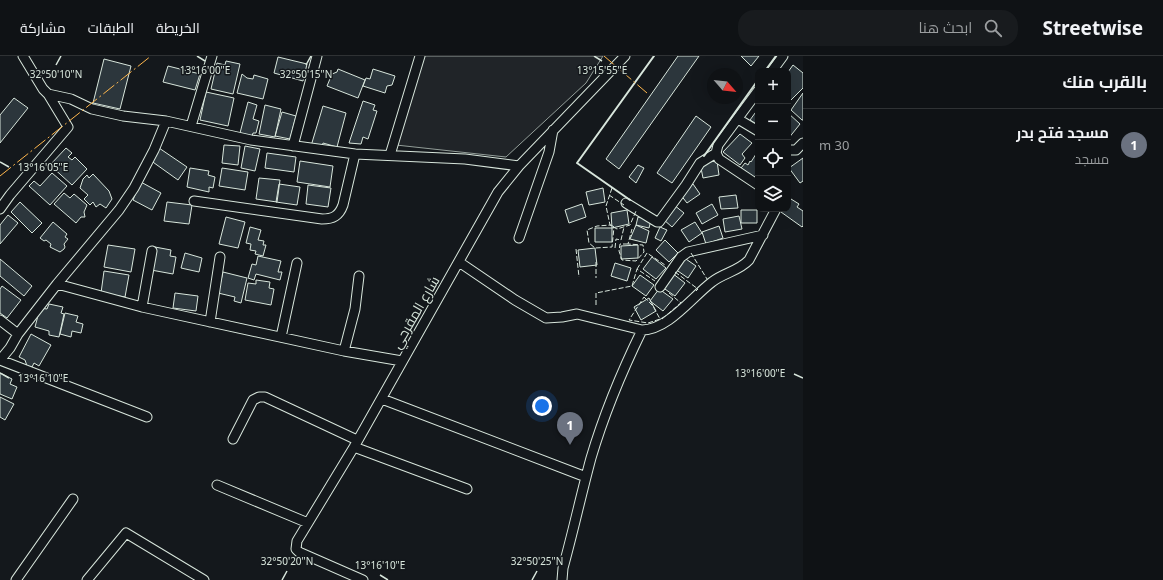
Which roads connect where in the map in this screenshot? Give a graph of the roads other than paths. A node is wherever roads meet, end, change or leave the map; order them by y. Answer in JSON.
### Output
{"nodes":[{"id":1,"x":23,"y":56,"type":"edge"},
{"id":2,"x":212,"y":56,"type":"edge"},
{"id":3,"x":317,"y":56,"type":"edge"},
{"id":4,"x":419,"y":56,"type":"edge"},
{"id":5,"x":625,"y":56,"type":"edge"},
{"id":6,"x":783,"y":56,"type":"edge"},
{"id":7,"x":774,"y":68,"type":"edge"},
{"id":8,"x":48,"y":94,"type":"junction"},
{"id":9,"x":755,"y":95,"type":"edge"},
{"id":10,"x":738,"y":119,"type":"junction"},
{"id":11,"x":166,"y":121,"type":"junction"},
{"id":12,"x":191,"y":126,"type":"junction"},
{"id":13,"x":755,"y":129,"type":"edge"},
{"id":14,"x":553,"y":130,"type":"junction"},
{"id":15,"x":803,"y":143,"type":"edge"},
{"id":16,"x":293,"y":146,"type":"junction"},
{"id":17,"x":791,"y":150,"type":"edge"},
{"id":18,"x":716,"y":153,"type":"junction"},
{"id":19,"x":355,"y":154,"type":"junction"},
{"id":20,"x":390,"y":155,"type":"junction"},
{"id":21,"x":519,"y":166,"type":"junction"},
{"id":22,"x":755,"y":183,"type":"edge"},
{"id":23,"x":194,"y":201,"type":"dead end"},
{"id":24,"x":626,"y":203,"type":"dead end"},
{"id":25,"x":0,"y":209,"type":"edge"},
{"id":26,"x":774,"y":212,"type":"edge"},
{"id":27,"x":763,"y":235,"type":"junction"},
{"id":28,"x":519,"y":238,"type":"dead end"},
{"id":29,"x":152,"y":251,"type":"dead end"},
{"id":30,"x":220,"y":257,"type":"dead end"},
{"id":31,"x":459,"y":262,"type":"junction"},
{"id":32,"x":297,"y":263,"type":"dead end"},
{"id":33,"x":359,"y":276,"type":"dead end"},
{"id":34,"x":57,"y":284,"type":"junction"},
{"id":35,"x":660,"y":287,"type":"dead end"},
{"id":36,"x":142,"y":307,"type":"junction"},
{"id":37,"x":0,"y":320,"type":"edge"},
{"id":38,"x":210,"y":322,"type":"junction"},
{"id":39,"x":642,"y":330,"type":"junction"},
{"id":40,"x":18,"y":334,"type":"junction"},
{"id":41,"x":281,"y":337,"type":"junction"},
{"id":42,"x":344,"y":351,"type":"junction"},
{"id":43,"x":0,"y":360,"type":"edge"},
{"id":44,"x":402,"y":362,"type":"junction"},
{"id":45,"x":382,"y":399,"type":"junction"},
{"id":46,"x":147,"y":417,"type":"dead end"},
{"id":47,"x":233,"y":439,"type":"dead end"},
{"id":48,"x":356,"y":444,"type":"junction"},
{"id":49,"x":586,"y":476,"type":"junction"},
{"id":50,"x":217,"y":485,"type":"dead end"},
{"id":51,"x":467,"y":489,"type":"dead end"},
{"id":52,"x":73,"y":499,"type":"dead end"},
{"id":53,"x":308,"y":523,"type":"junction"},
{"id":54,"x":16,"y":580,"type":"edge"},
{"id":55,"x":87,"y":580,"type":"edge"},
{"id":56,"x":204,"y":580,"type":"edge"},
{"id":57,"x":363,"y":580,"type":"edge"},
{"id":58,"x":562,"y":580,"type":"edge"}],
"edges":[{"from":1,"to":8,"type":"street"},
{"from":2,"to":12,"type":"street"},
{"from":3,"to":16,"type":"street"},
{"from":4,"to":20,"type":"street"},
{"from":5,"to":14,"type":"street","name":"شارع المقرحي"},
{"from":6,"to":7,"type":"street"},
{"from":8,"to":11,"type":"street"},
{"from":8,"to":25,"type":"street"},
{"from":9,"to":10,"type":"street"},
{"from":10,"to":13,"type":"street"},
{"from":10,"to":18,"type":"street"},
{"from":11,"to":12,"type":"street"},
{"from":11,"to":34,"type":"street"},
{"from":12,"to":16,"type":"street"},
{"from":14,"to":21,"type":"street","name":"شارع المقرحي"},
{"from":14,"to":28,"type":"street"},
{"from":15,"to":17,"type":"street"},
{"from":16,"to":19,"type":"street"},
{"from":18,"to":22,"type":"street"},
{"from":18,"to":24,"type":"street"},
{"from":19,"to":20,"type":"street"},
{"from":19,"to":23,"type":"street"},
{"from":20,"to":21,"type":"street"},
{"from":21,"to":31,"type":"street","name":"شارع المقرحي"},
{"from":26,"to":27,"type":"street"},
{"from":27,"to":35,"type":"street"},
{"from":27,"to":39,"type":"street"},
{"from":29,"to":36,"type":"street"},
{"from":30,"to":38,"type":"street"},
{"from":31,"to":39,"type":"street"},
{"from":31,"to":44,"type":"street","name":"شارع المقرحي"},
{"from":32,"to":41,"type":"street"},
{"from":33,"to":42,"type":"street"},
{"from":34,"to":36,"type":"street","name":"شارع المقرحي"},
{"from":34,"to":40,"type":"street"},
{"from":36,"to":38,"type":"street","name":"شارع المقرحي"},
{"from":37,"to":40,"type":"street"},
{"from":38,"to":41,"type":"street","name":"شارع المقرحي"},
{"from":39,"to":49,"type":"street"},
{"from":40,"to":43,"type":"street"},
{"from":41,"to":42,"type":"street","name":"شارع المقرحي"},
{"from":42,"to":44,"type":"street","name":"شارع المقرحي"},
{"from":43,"to":46,"type":"street"},
{"from":44,"to":45,"type":"street"},
{"from":45,"to":48,"type":"street"},
{"from":45,"to":49,"type":"street"},
{"from":47,"to":48,"type":"street"},
{"from":48,"to":51,"type":"street"},
{"from":48,"to":53,"type":"street"},
{"from":49,"to":58,"type":"street"},
{"from":50,"to":53,"type":"street"},
{"from":52,"to":54,"type":"street"},
{"from":53,"to":57,"type":"street"},
{"from":55,"to":56,"type":"street"}]}
